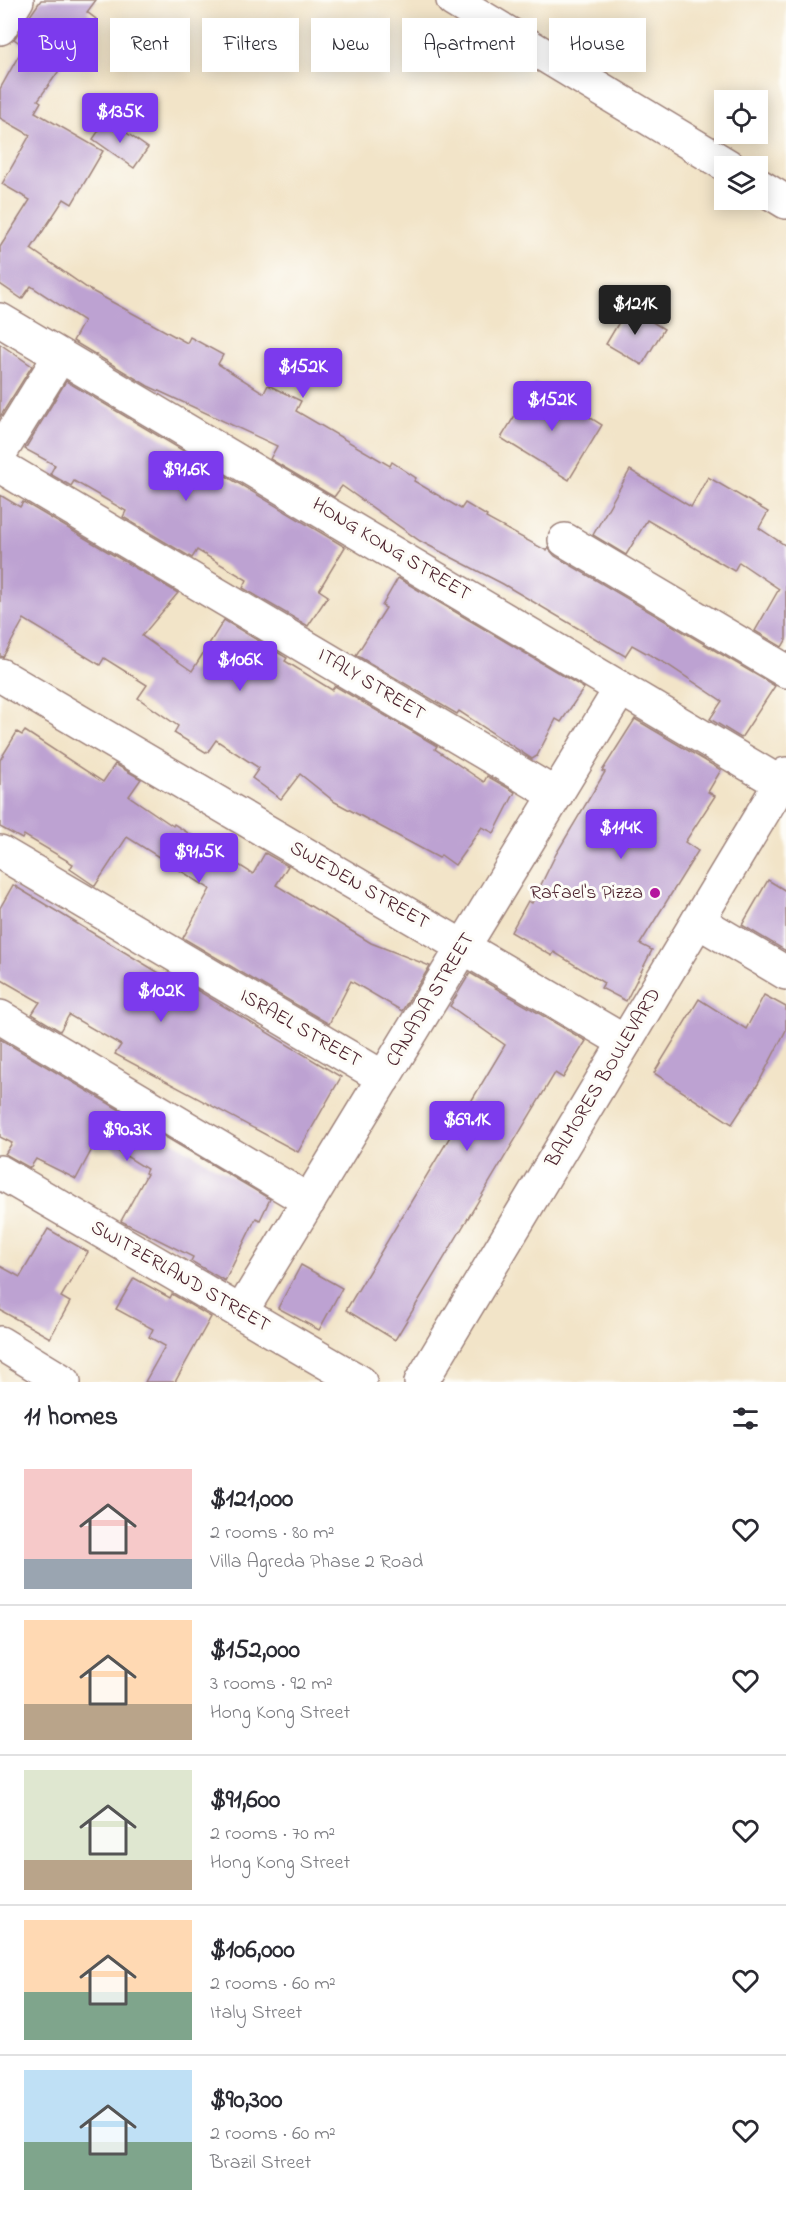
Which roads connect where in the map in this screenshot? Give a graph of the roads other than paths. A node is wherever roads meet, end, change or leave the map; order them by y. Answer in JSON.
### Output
{"nodes":[{"id":1,"x":18,"y":0,"type":"edge"},
{"id":2,"x":453,"y":0,"type":"edge"},
{"id":3,"x":0,"y":28,"type":"edge"},
{"id":4,"x":714,"y":158,"type":"edge"},
{"id":5,"x":768,"y":190,"type":"edge"},
{"id":6,"x":786,"y":202,"type":"edge"},
{"id":7,"x":0,"y":320,"type":"edge"},
{"id":8,"x":60,"y":356,"type":"junction"},
{"id":9,"x":0,"y":453,"type":"edge"},
{"id":10,"x":0,"y":466,"type":"edge"},
{"id":11,"x":565,"y":540,"type":"dead end"},
{"id":12,"x":786,"y":671,"type":"edge"},
{"id":13,"x":0,"y":675,"type":"edge"},
{"id":14,"x":621,"y":688,"type":"junction"},
{"id":15,"x":783,"y":778,"type":"edge"},
{"id":16,"x":556,"y":795,"type":"junction"},
{"id":17,"x":0,"y":852,"type":"edge"},
{"id":18,"x":698,"y":921,"type":"junction"},
{"id":19,"x":464,"y":948,"type":"junction"},
{"id":20,"x":786,"y":974,"type":"edge"},
{"id":21,"x":0,"y":1017,"type":"edge"},
{"id":22,"x":625,"y":1042,"type":"junction"},
{"id":23,"x":384,"y":1078,"type":"junction"},
{"id":24,"x":0,"y":1172,"type":"edge"},
{"id":25,"x":309,"y":1201,"type":"junction"},
{"id":26,"x":241,"y":1312,"type":"junction"},
{"id":27,"x":0,"y":1343,"type":"edge"},
{"id":28,"x":64,"y":1382,"type":"edge"},
{"id":29,"x":360,"y":1382,"type":"edge"},
{"id":30,"x":421,"y":1382,"type":"edge"}],
"edges":[{"from":1,"to":3,"type":"street"},
{"from":2,"to":4,"type":"street"},
{"from":5,"to":6,"type":"street"},
{"from":7,"to":8,"type":"street","name":"HONG KONG STREET"},
{"from":8,"to":9,"type":"street"},
{"from":8,"to":14,"type":"street","name":"HONG KONG STREET"},
{"from":10,"to":16,"type":"street","name":"ITALY STREET"},
{"from":11,"to":12,"type":"street"},
{"from":13,"to":19,"type":"street","name":"SWEDEN STREET"},
{"from":14,"to":15,"type":"street","name":"HONG KONG STREET"},
{"from":14,"to":16,"type":"street","name":"CANADA STREET"},
{"from":15,"to":18,"type":"street","name":"BALMORES BOULEVARD"},
{"from":16,"to":19,"type":"street","name":"CANADA STREET"},
{"from":17,"to":23,"type":"street","name":"ISRAEL STREET"},
{"from":18,"to":20,"type":"street"},
{"from":18,"to":22,"type":"street","name":"BALMORES BOULEVARD"},
{"from":19,"to":22,"type":"street","name":"SWEDEN STREET"},
{"from":19,"to":23,"type":"street","name":"CANADA STREET"},
{"from":21,"to":25,"type":"street"},
{"from":22,"to":30,"type":"street","name":"BALMORES BOULEVARD"},
{"from":23,"to":25,"type":"street","name":"CANADA STREET"},
{"from":24,"to":26,"type":"street","name":"SWITZERLAND STREET"},
{"from":25,"to":26,"type":"street","name":"CANADA STREET"},
{"from":26,"to":29,"type":"street","name":"SWITZERLAND STREET"},
{"from":27,"to":28,"type":"street"}]}
